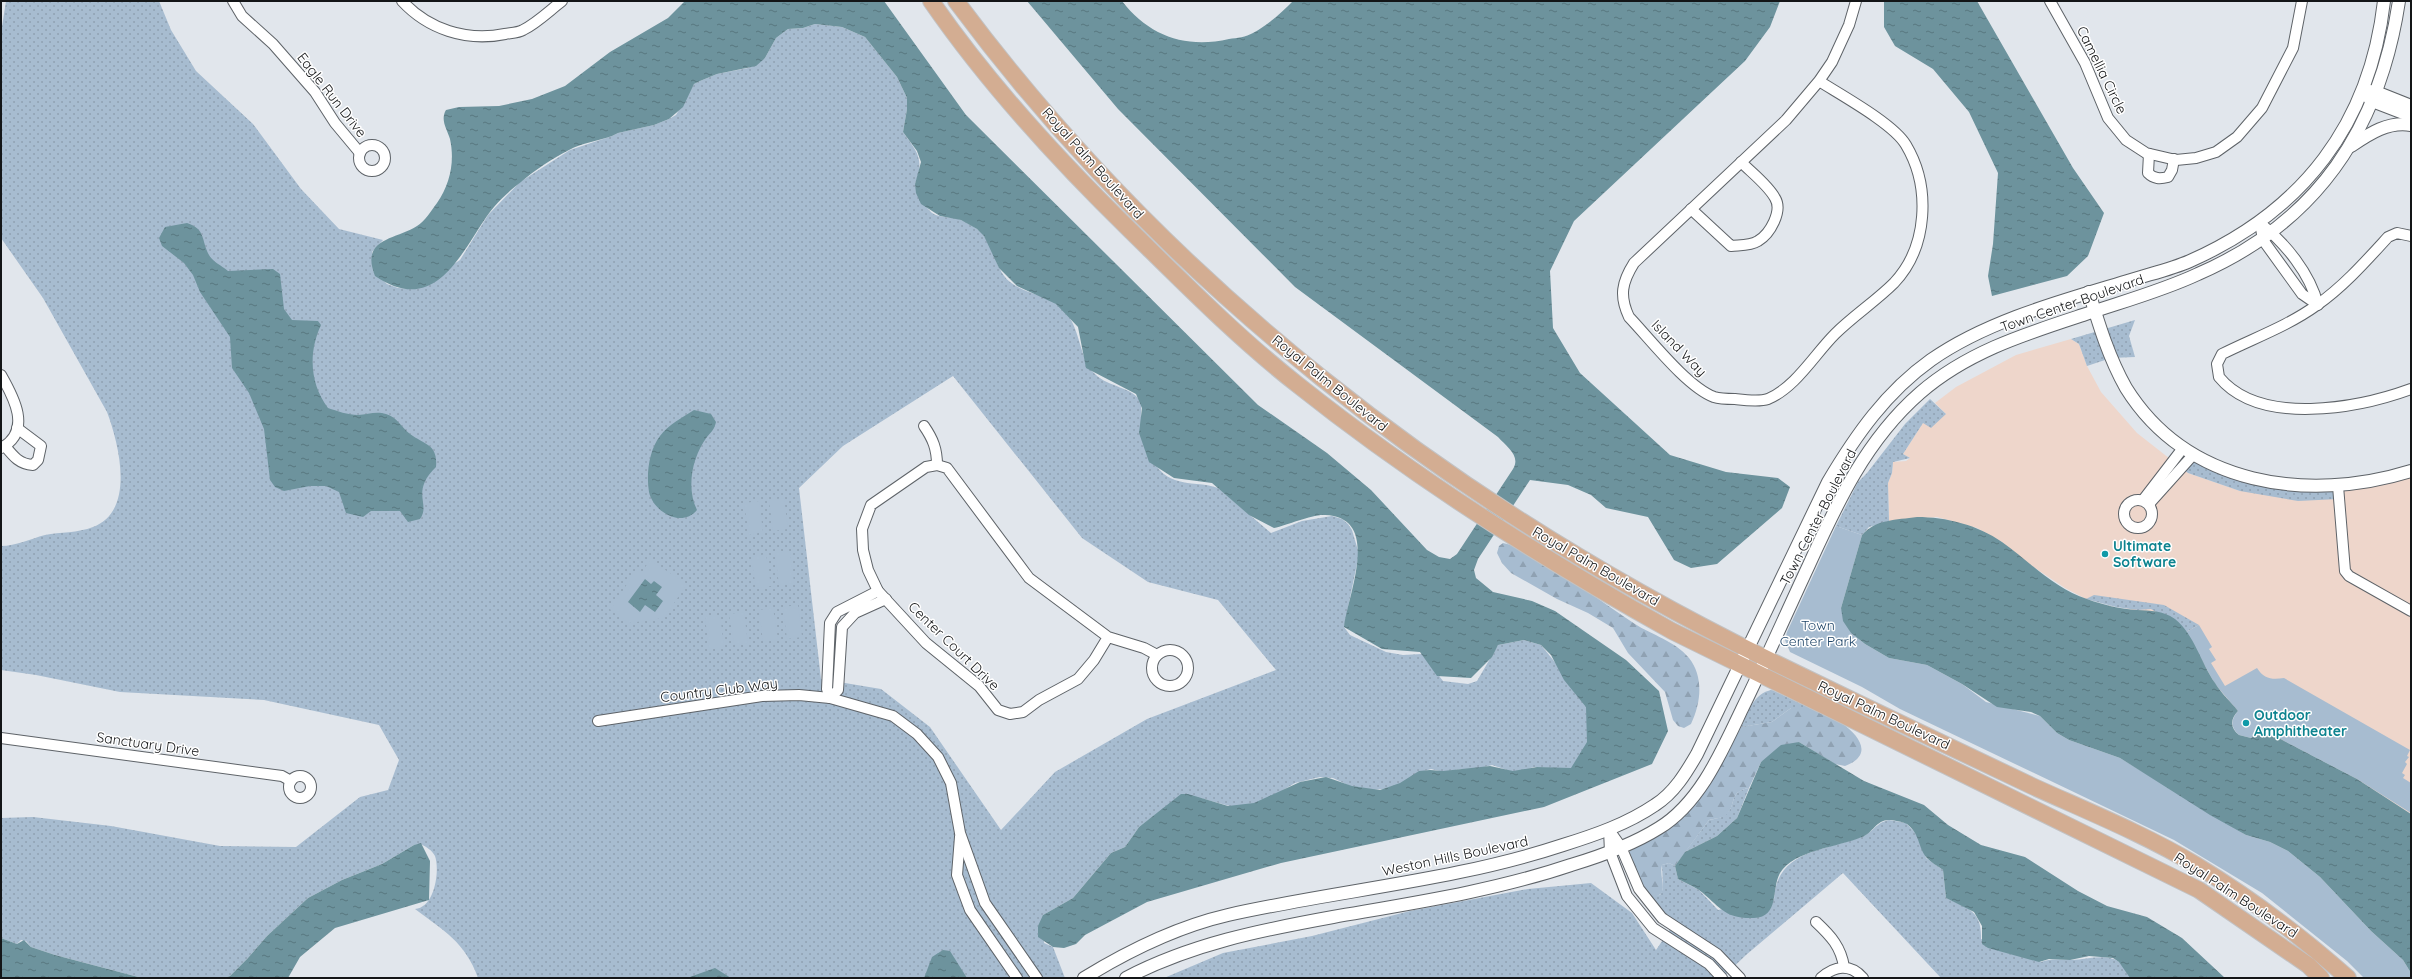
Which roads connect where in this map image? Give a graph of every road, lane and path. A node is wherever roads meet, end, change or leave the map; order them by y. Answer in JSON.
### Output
{"nodes":[{"id":1,"x":233,"y":1,"type":"edge"},
{"id":2,"x":402,"y":1,"type":"edge"},
{"id":3,"x":562,"y":1,"type":"edge"},
{"id":4,"x":931,"y":1,"type":"edge"},
{"id":5,"x":956,"y":1,"type":"edge"},
{"id":6,"x":1856,"y":1,"type":"edge"},
{"id":7,"x":2302,"y":1,"type":"edge"},
{"id":8,"x":2384,"y":1,"type":"edge"},
{"id":9,"x":2400,"y":1,"type":"edge"},
{"id":10,"x":2054,"y":2,"type":"edge"},
{"id":11,"x":1819,"y":81,"type":"junction"},
{"id":12,"x":2362,"y":91,"type":"junction"},
{"id":13,"x":2374,"y":96,"type":"junction"},
{"id":14,"x":2411,"y":106,"type":"edge"},
{"id":15,"x":2411,"y":116,"type":"edge"},
{"id":16,"x":2411,"y":125,"type":"edge"},
{"id":17,"x":2350,"y":147,"type":"junction"},
{"id":18,"x":360,"y":153,"type":"dead end"},
{"id":19,"x":2149,"y":154,"type":"junction"},
{"id":20,"x":2174,"y":159,"type":"junction"},
{"id":21,"x":1741,"y":162,"type":"junction"},
{"id":22,"x":1691,"y":209,"type":"junction"},
{"id":23,"x":2260,"y":223,"type":"junction"},
{"id":24,"x":2273,"y":233,"type":"junction"},
{"id":25,"x":2411,"y":236,"type":"edge"},
{"id":26,"x":2263,"y":240,"type":"junction"},
{"id":27,"x":2089,"y":292,"type":"junction"},
{"id":28,"x":2318,"y":305,"type":"junction"},
{"id":29,"x":2095,"y":311,"type":"junction"},
{"id":30,"x":1,"y":375,"type":"edge"},
{"id":31,"x":1907,"y":379,"type":"junction"},
{"id":32,"x":2411,"y":389,"type":"edge"},
{"id":33,"x":1922,"y":391,"type":"junction"},
{"id":34,"x":924,"y":426,"type":"dead end"},
{"id":35,"x":17,"y":428,"type":"junction"},
{"id":36,"x":3,"y":447,"type":"edge"},
{"id":37,"x":2183,"y":448,"type":"junction"},
{"id":38,"x":2193,"y":455,"type":"junction"},
{"id":39,"x":937,"y":465,"type":"junction"},
{"id":40,"x":2411,"y":471,"type":"edge"},
{"id":41,"x":2338,"y":486,"type":"junction"},
{"id":42,"x":878,"y":591,"type":"junction"},
{"id":43,"x":886,"y":599,"type":"junction"},
{"id":44,"x":2411,"y":611,"type":"edge"},
{"id":45,"x":839,"y":612,"type":"junction"},
{"id":46,"x":847,"y":620,"type":"junction"},
{"id":47,"x":1108,"y":637,"type":"junction"},
{"id":48,"x":1748,"y":649,"type":"junction"},
{"id":49,"x":1157,"y":655,"type":"dead end"},
{"id":50,"x":1766,"y":659,"type":"junction"},
{"id":51,"x":1740,"y":666,"type":"junction"},
{"id":52,"x":1759,"y":675,"type":"junction"},
{"id":53,"x":830,"y":698,"type":"junction"},
{"id":54,"x":598,"y":721,"type":"dead end"},
{"id":55,"x":1,"y":738,"type":"edge"},
{"id":56,"x":290,"y":781,"type":"dead end"},
{"id":57,"x":1609,"y":830,"type":"junction"},
{"id":58,"x":960,"y":833,"type":"junction"},
{"id":59,"x":1622,"y":847,"type":"junction"},
{"id":60,"x":1610,"y":852,"type":"junction"},
{"id":61,"x":1816,"y":922,"type":"dead end"},
{"id":62,"x":1844,"y":967,"type":"junction"},
{"id":63,"x":1018,"y":978,"type":"edge"},
{"id":64,"x":1037,"y":978,"type":"edge"},
{"id":65,"x":1084,"y":978,"type":"edge"},
{"id":66,"x":1126,"y":978,"type":"edge"},
{"id":67,"x":1722,"y":978,"type":"edge"},
{"id":68,"x":1740,"y":978,"type":"edge"},
{"id":69,"x":1821,"y":978,"type":"edge"},
{"id":70,"x":1863,"y":978,"type":"edge"},
{"id":71,"x":2322,"y":978,"type":"edge"},
{"id":72,"x":2348,"y":978,"type":"edge"}],
"edges":[{"from":1,"to":18,"type":"street","name":"Eagle Run Drive"},
{"from":2,"to":3,"type":"street"},
{"from":4,"to":51,"type":"main road","name":"Royal Palm Boulevard"},
{"from":5,"to":48,"type":"main road","name":"Royal Palm Boulevard"},
{"from":6,"to":11,"type":"street","name":"Island Way"},
{"from":7,"to":20,"type":"street","name":"Camellia Circle"},
{"from":8,"to":12,"type":"street","name":"Town Center Boulevard"},
{"from":9,"to":13,"type":"street","name":"Town Center Boulevard"},
{"from":10,"to":19,"type":"street","name":"Camellia Circle"},
{"from":11,"to":21,"type":"street","name":"Island Way"},
{"from":11,"to":22,"type":"street","name":"Island Way"},
{"from":12,"to":13,"type":"street"},
{"from":12,"to":23,"type":"street","name":"Town Center Boulevard"},
{"from":13,"to":14,"type":"street"},
{"from":13,"to":15,"type":"street"},
{"from":13,"to":17,"type":"street","name":"Town Center Boulevard"},
{"from":16,"to":17,"type":"street"},
{"from":17,"to":24,"type":"street","name":"Town Center Boulevard"},
{"from":19,"to":20,"type":"street","name":"Camellia Circle"},
{"from":19,"to":20,"type":"street"},
{"from":21,"to":22,"type":"street","name":"Island Way"},
{"from":21,"to":22,"type":"street"},
{"from":23,"to":24,"type":"street"},
{"from":23,"to":26,"type":"street"},
{"from":23,"to":27,"type":"street","name":"Town Center Boulevard"},
{"from":24,"to":26,"type":"street","name":"Town Center Boulevard"},
{"from":24,"to":28,"type":"street"},
{"from":25,"to":28,"type":"street"},
{"from":26,"to":28,"type":"street"},
{"from":26,"to":29,"type":"street","name":"Town Center Boulevard"},
{"from":27,"to":29,"type":"street"},
{"from":27,"to":31,"type":"street","name":"Town Center Boulevard"},
{"from":28,"to":32,"type":"street"},
{"from":29,"to":33,"type":"street","name":"Town Center Boulevard"},
{"from":29,"to":37,"type":"street"},
{"from":30,"to":35,"type":"street"},
{"from":31,"to":33,"type":"street"},
{"from":31,"to":48,"type":"street","name":"Town Center Boulevard"},
{"from":33,"to":50,"type":"street","name":"Town Center Boulevard"},
{"from":34,"to":39,"type":"street"},
{"from":35,"to":36,"type":"street"},
{"from":35,"to":36,"type":"street"},
{"from":37,"to":38,"type":"street"},
{"from":37,"to":38,"type":"street"},
{"from":38,"to":41,"type":"street"},
{"from":39,"to":42,"type":"street","name":"Center Court Drive"},
{"from":39,"to":47,"type":"street"},
{"from":40,"to":41,"type":"street"},
{"from":41,"to":44,"type":"street"},
{"from":42,"to":43,"type":"street","name":"Center Court Drive"},
{"from":42,"to":45,"type":"street"},
{"from":43,"to":46,"type":"street"},
{"from":43,"to":47,"type":"street","name":"Center Court Drive"},
{"from":45,"to":46,"type":"street"},
{"from":45,"to":53,"type":"street"},
{"from":46,"to":53,"type":"street"},
{"from":47,"to":49,"type":"street"},
{"from":48,"to":50,"type":"main road","name":"Royal Palm Boulevard"},
{"from":48,"to":51,"type":"street","name":"Weston Hills Boulevard"},
{"from":50,"to":52,"type":"street"},
{"from":50,"to":72,"type":"main road","name":"Royal Palm Boulevard"},
{"from":51,"to":52,"type":"main road","name":"Royal Palm Boulevard"},
{"from":51,"to":57,"type":"street","name":"Weston Hills Boulevard"},
{"from":52,"to":59,"type":"street"},
{"from":52,"to":71,"type":"main road","name":"Royal Palm Boulevard"},
{"from":53,"to":54,"type":"street","name":"Country Club Way"},
{"from":53,"to":58,"type":"street","name":"Country Club Way"},
{"from":55,"to":56,"type":"street","name":"Sanctuary Drive"},
{"from":57,"to":59,"type":"street"},
{"from":57,"to":60,"type":"street"},
{"from":57,"to":65,"type":"street","name":"Weston Hills Boulevard"},
{"from":58,"to":63,"type":"street","name":"Country Club Way"},
{"from":58,"to":64,"type":"street","name":"Country Club Way"},
{"from":59,"to":60,"type":"street"},
{"from":59,"to":68,"type":"street"},
{"from":60,"to":66,"type":"street"},
{"from":60,"to":67,"type":"street"},
{"from":61,"to":62,"type":"street"},
{"from":62,"to":69,"type":"street"},
{"from":62,"to":70,"type":"street"}]}
